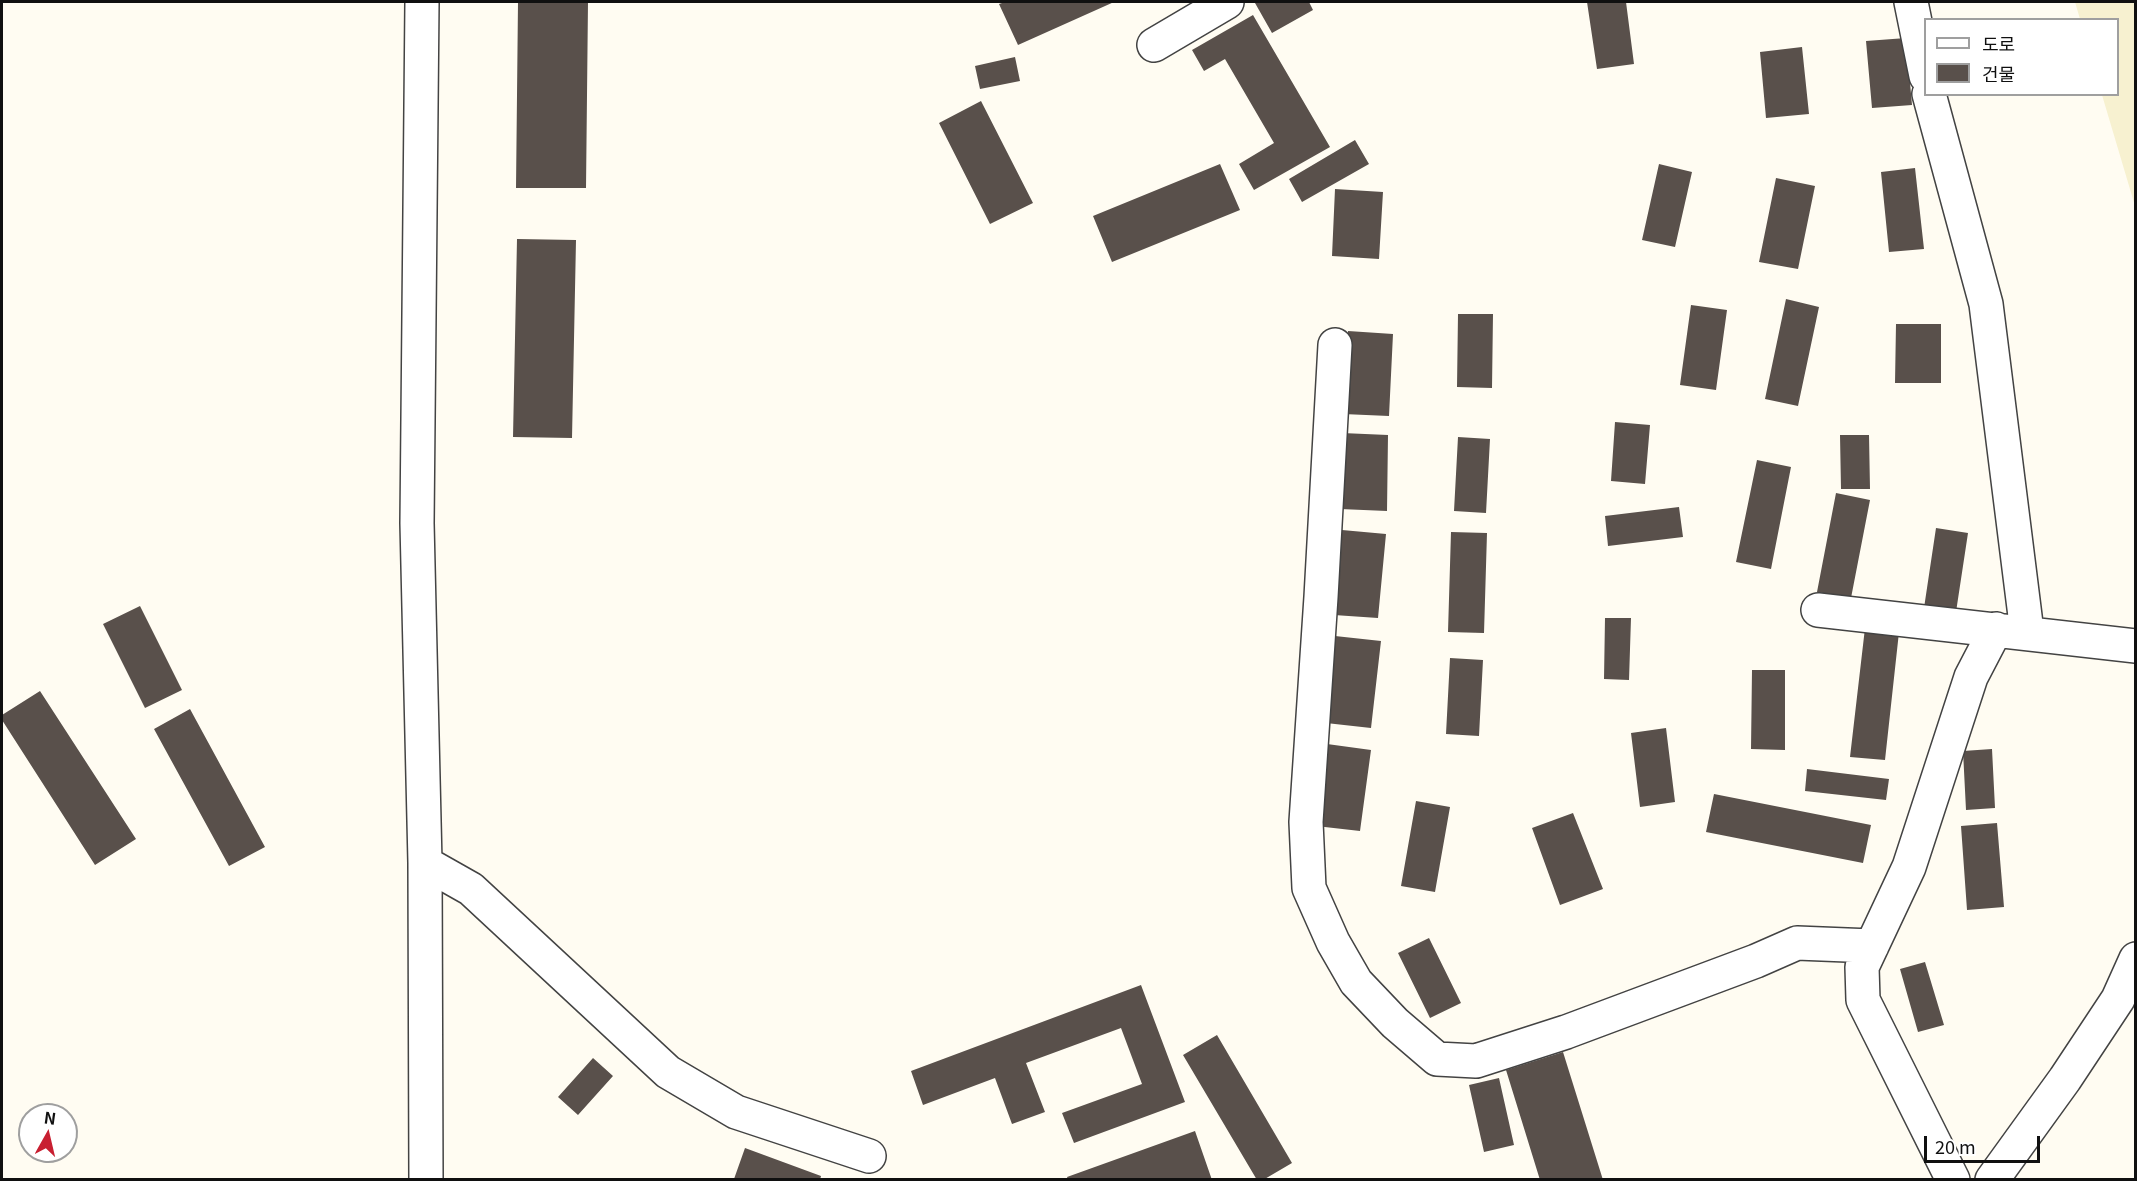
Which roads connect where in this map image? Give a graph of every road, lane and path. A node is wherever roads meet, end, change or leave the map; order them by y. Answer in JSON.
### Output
{"nodes":[{"id":1,"x":423,"y":2,"type":"edge"},
{"id":2,"x":1227,"y":2,"type":"edge"},
{"id":3,"x":1911,"y":2,"type":"edge"},
{"id":4,"x":1154,"y":45,"type":"dead end"},
{"id":5,"x":1924,"y":66,"type":"edge"},
{"id":6,"x":1930,"y":96,"type":"edge"},
{"id":7,"x":1335,"y":345,"type":"dead end"},
{"id":8,"x":1818,"y":610,"type":"dead end"},
{"id":9,"x":1995,"y":629,"type":"junction"},
{"id":10,"x":2027,"y":633,"type":"junction"},
{"id":11,"x":2136,"y":646,"type":"edge"},
{"id":12,"x":425,"y":863,"type":"junction"},
{"id":13,"x":1872,"y":946,"type":"junction"},
{"id":14,"x":2136,"y":959,"type":"edge"},
{"id":15,"x":870,"y":1156,"type":"dead end"},
{"id":16,"x":426,"y":1179,"type":"edge"},
{"id":17,"x":1953,"y":1179,"type":"edge"},
{"id":18,"x":1992,"y":1179,"type":"edge"}],
"edges":[{"from":1,"to":12,"type":"street"},
{"from":2,"to":4,"type":"street"},
{"from":3,"to":5,"type":"street"},
{"from":6,"to":10,"type":"street"},
{"from":7,"to":13,"type":"street"},
{"from":8,"to":9,"type":"street"},
{"from":9,"to":10,"type":"street"},
{"from":9,"to":13,"type":"street"},
{"from":10,"to":11,"type":"street"},
{"from":12,"to":15,"type":"street"},
{"from":12,"to":16,"type":"street"},
{"from":13,"to":17,"type":"street"},
{"from":14,"to":18,"type":"street"}]}
